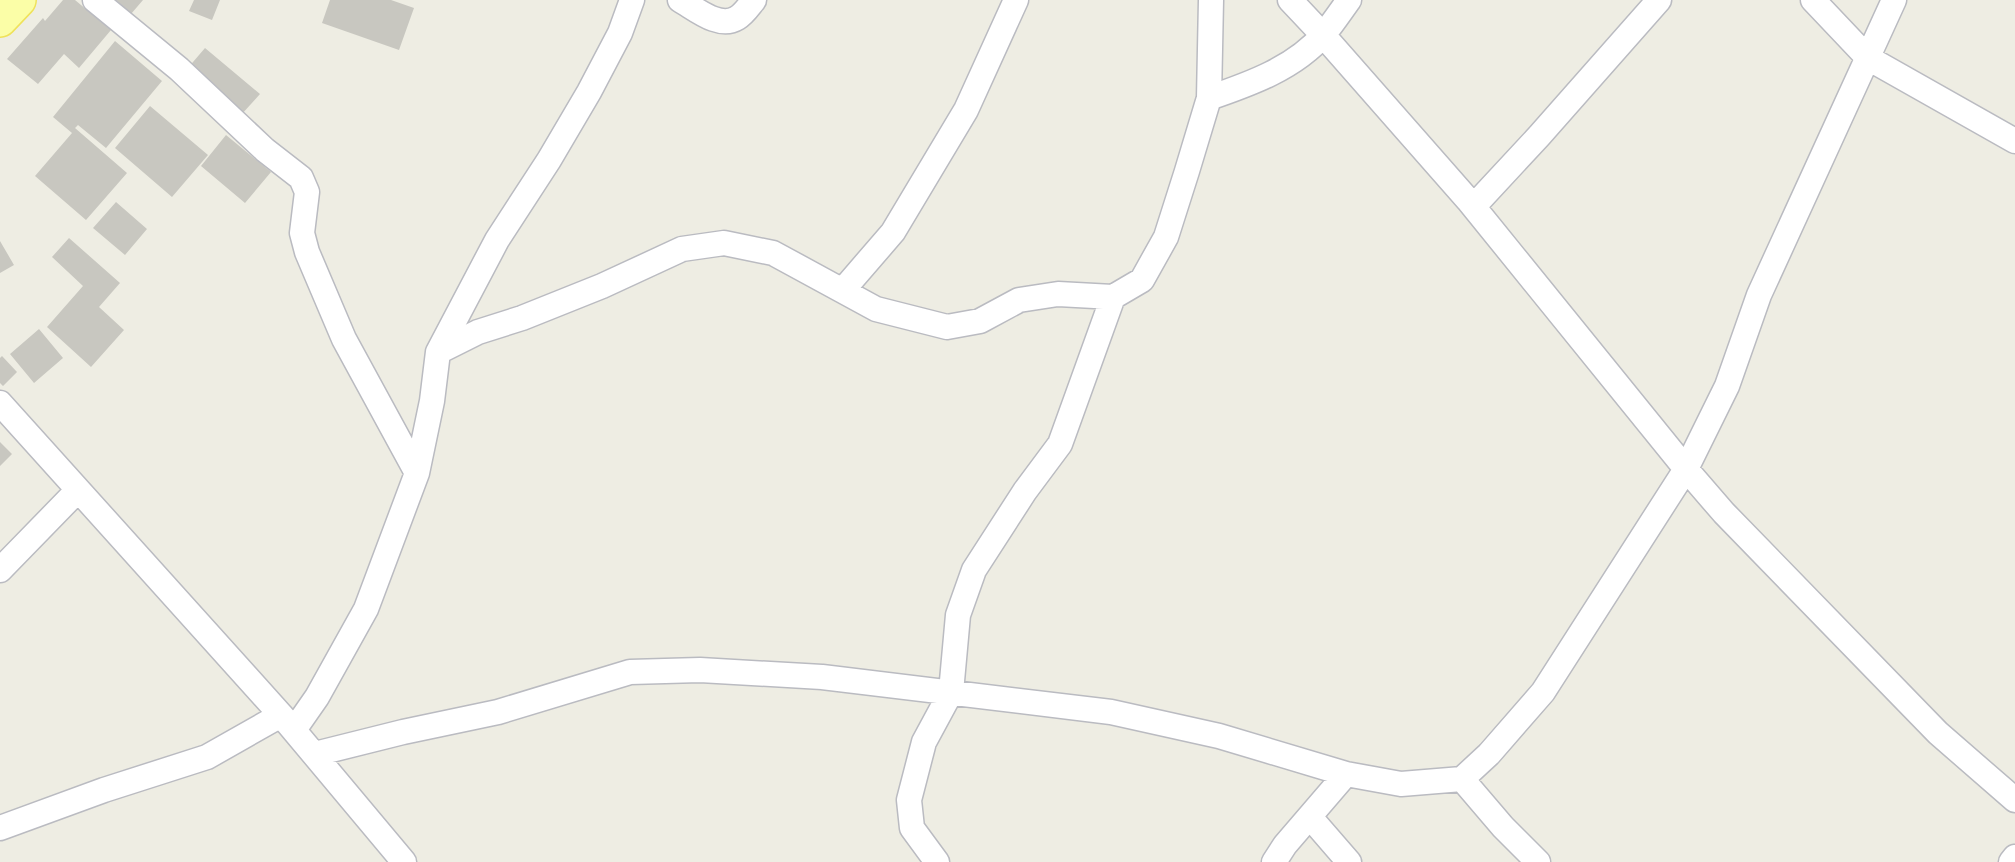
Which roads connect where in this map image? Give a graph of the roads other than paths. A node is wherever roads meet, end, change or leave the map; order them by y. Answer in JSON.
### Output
{"nodes":[{"id":1,"x":19,"y":0,"type":"edge"},
{"id":2,"x":94,"y":0,"type":"edge"},
{"id":3,"x":632,"y":0,"type":"edge"},
{"id":4,"x":680,"y":0,"type":"edge"},
{"id":5,"x":753,"y":0,"type":"edge"},
{"id":6,"x":1016,"y":0,"type":"edge"},
{"id":7,"x":1211,"y":0,"type":"edge"},
{"id":8,"x":1290,"y":0,"type":"edge"},
{"id":9,"x":1349,"y":0,"type":"edge"},
{"id":10,"x":1659,"y":0,"type":"edge"},
{"id":11,"x":1813,"y":0,"type":"edge"},
{"id":12,"x":1894,"y":0,"type":"edge"},
{"id":13,"x":0,"y":20,"type":"edge"},
{"id":14,"x":1323,"y":35,"type":"junction"},
{"id":15,"x":1868,"y":58,"type":"junction"},
{"id":16,"x":1209,"y":98,"type":"junction"},
{"id":17,"x":2015,"y":141,"type":"edge"},
{"id":18,"x":1474,"y":206,"type":"junction"},
{"id":19,"x":843,"y":290,"type":"junction"},
{"id":20,"x":1113,"y":297,"type":"junction"},
{"id":21,"x":438,"y":351,"type":"junction"},
{"id":22,"x":0,"y":403,"type":"edge"},
{"id":23,"x":1686,"y":469,"type":"junction"},
{"id":24,"x":417,"y":473,"type":"junction"},
{"id":25,"x":78,"y":490,"type":"junction"},
{"id":26,"x":0,"y":570,"type":"edge"},
{"id":27,"x":951,"y":692,"type":"junction"},
{"id":28,"x":287,"y":723,"type":"junction"},
{"id":29,"x":315,"y":754,"type":"junction"},
{"id":30,"x":1346,"y":774,"type":"junction"},
{"id":31,"x":1462,"y":779,"type":"junction"},
{"id":32,"x":2015,"y":800,"type":"edge"},
{"id":33,"x":1310,"y":817,"type":"junction"},
{"id":34,"x":0,"y":828,"type":"edge"},
{"id":35,"x":2015,"y":857,"type":"edge"},
{"id":36,"x":404,"y":862,"type":"edge"},
{"id":37,"x":937,"y":862,"type":"edge"},
{"id":38,"x":1274,"y":862,"type":"edge"},
{"id":39,"x":1348,"y":862,"type":"edge"},
{"id":40,"x":1538,"y":862,"type":"edge"},
{"id":41,"x":2011,"y":862,"type":"edge"}],
"edges":[{"from":1,"to":13,"type":"main road"},
{"from":2,"to":24,"type":"street"},
{"from":3,"to":21,"type":"street"},
{"from":4,"to":5,"type":"street"},
{"from":6,"to":19,"type":"street"},
{"from":7,"to":16,"type":"street"},
{"from":8,"to":14,"type":"street"},
{"from":9,"to":14,"type":"street"},
{"from":10,"to":18,"type":"street"},
{"from":11,"to":15,"type":"street"},
{"from":12,"to":15,"type":"street"},
{"from":14,"to":16,"type":"street"},
{"from":14,"to":18,"type":"street"},
{"from":15,"to":17,"type":"street"},
{"from":15,"to":23,"type":"street"},
{"from":16,"to":20,"type":"street"},
{"from":18,"to":23,"type":"street"},
{"from":19,"to":20,"type":"street"},
{"from":19,"to":21,"type":"street"},
{"from":20,"to":27,"type":"street"},
{"from":21,"to":24,"type":"street"},
{"from":22,"to":25,"type":"street"},
{"from":23,"to":31,"type":"street"},
{"from":23,"to":32,"type":"street"},
{"from":24,"to":28,"type":"street"},
{"from":25,"to":26,"type":"street"},
{"from":25,"to":28,"type":"street"},
{"from":27,"to":29,"type":"street"},
{"from":27,"to":30,"type":"street"},
{"from":27,"to":37,"type":"street"},
{"from":28,"to":29,"type":"street"},
{"from":28,"to":34,"type":"street"},
{"from":29,"to":36,"type":"street"},
{"from":30,"to":31,"type":"street"},
{"from":30,"to":33,"type":"street"},
{"from":31,"to":40,"type":"street"},
{"from":33,"to":38,"type":"street"},
{"from":33,"to":39,"type":"street"},
{"from":35,"to":41,"type":"street"}]}
